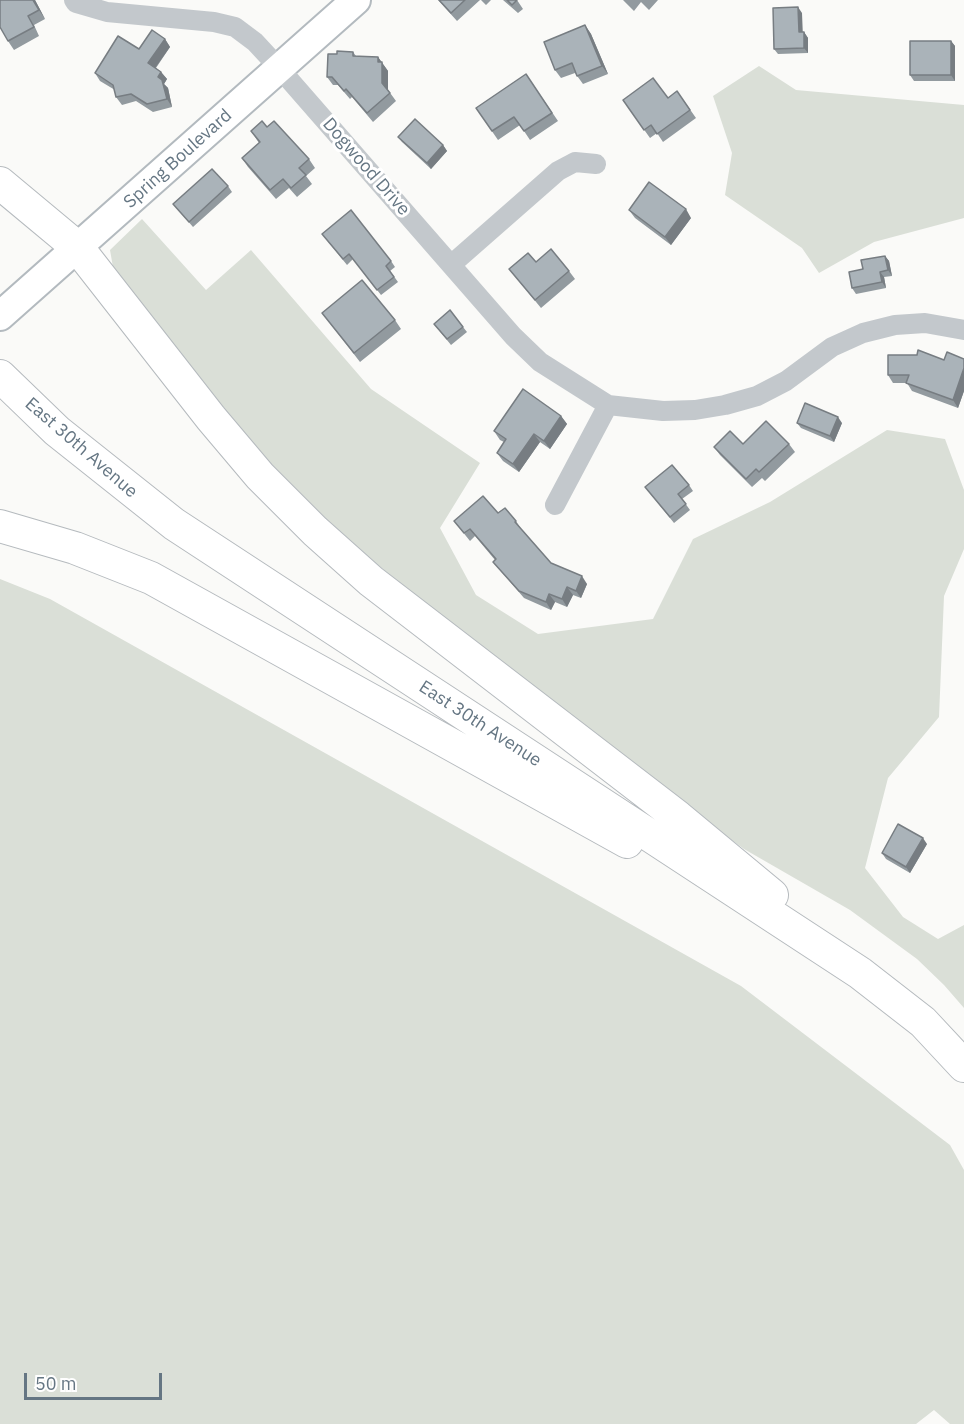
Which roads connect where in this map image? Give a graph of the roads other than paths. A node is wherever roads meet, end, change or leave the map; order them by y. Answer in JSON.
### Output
{"nodes":[{"id":1,"x":74,"y":0,"type":"edge"},
{"id":2,"x":356,"y":0,"type":"edge"},
{"id":3,"x":279,"y":69,"type":"junction"},
{"id":4,"x":596,"y":164,"type":"dead end"},
{"id":5,"x":0,"y":183,"type":"edge"},
{"id":6,"x":78,"y":248,"type":"junction"},
{"id":7,"x":452,"y":264,"type":"junction"},
{"id":8,"x":0,"y":316,"type":"edge"},
{"id":9,"x":964,"y":330,"type":"edge"},
{"id":10,"x":11,"y":386,"type":"edge"},
{"id":11,"x":608,"y":405,"type":"junction"},
{"id":12,"x":555,"y":506,"type":"dead end"},
{"id":13,"x":0,"y":526,"type":"edge"},
{"id":14,"x":800,"y":933,"type":"junction"},
{"id":15,"x":861,"y":973,"type":"junction"},
{"id":16,"x":964,"y":1066,"type":"edge"}],
"edges":[{"from":1,"to":3,"type":"street","name":"Dogwood Drive"},
{"from":2,"to":3,"type":"street","name":"Spring Boulevard"},
{"from":3,"to":6,"type":"street","name":"Spring Boulevard"},
{"from":3,"to":7,"type":"street","name":"Dogwood Drive"},
{"from":4,"to":7,"type":"street"},
{"from":5,"to":6,"type":"main road"},
{"from":6,"to":8,"type":"street","name":"Spring Boulevard"},
{"from":6,"to":15,"type":"main road"},
{"from":7,"to":11,"type":"street","name":"Dogwood Drive"},
{"from":9,"to":11,"type":"street","name":"Dogwood Drive"},
{"from":10,"to":14,"type":"main road","name":"East 30th Avenue"},
{"from":11,"to":12,"type":"street"},
{"from":13,"to":14,"type":"main road"},
{"from":14,"to":15,"type":"main road","name":"East 30th Avenue"},
{"from":15,"to":16,"type":"main road","name":"East 30th Avenue"}]}
